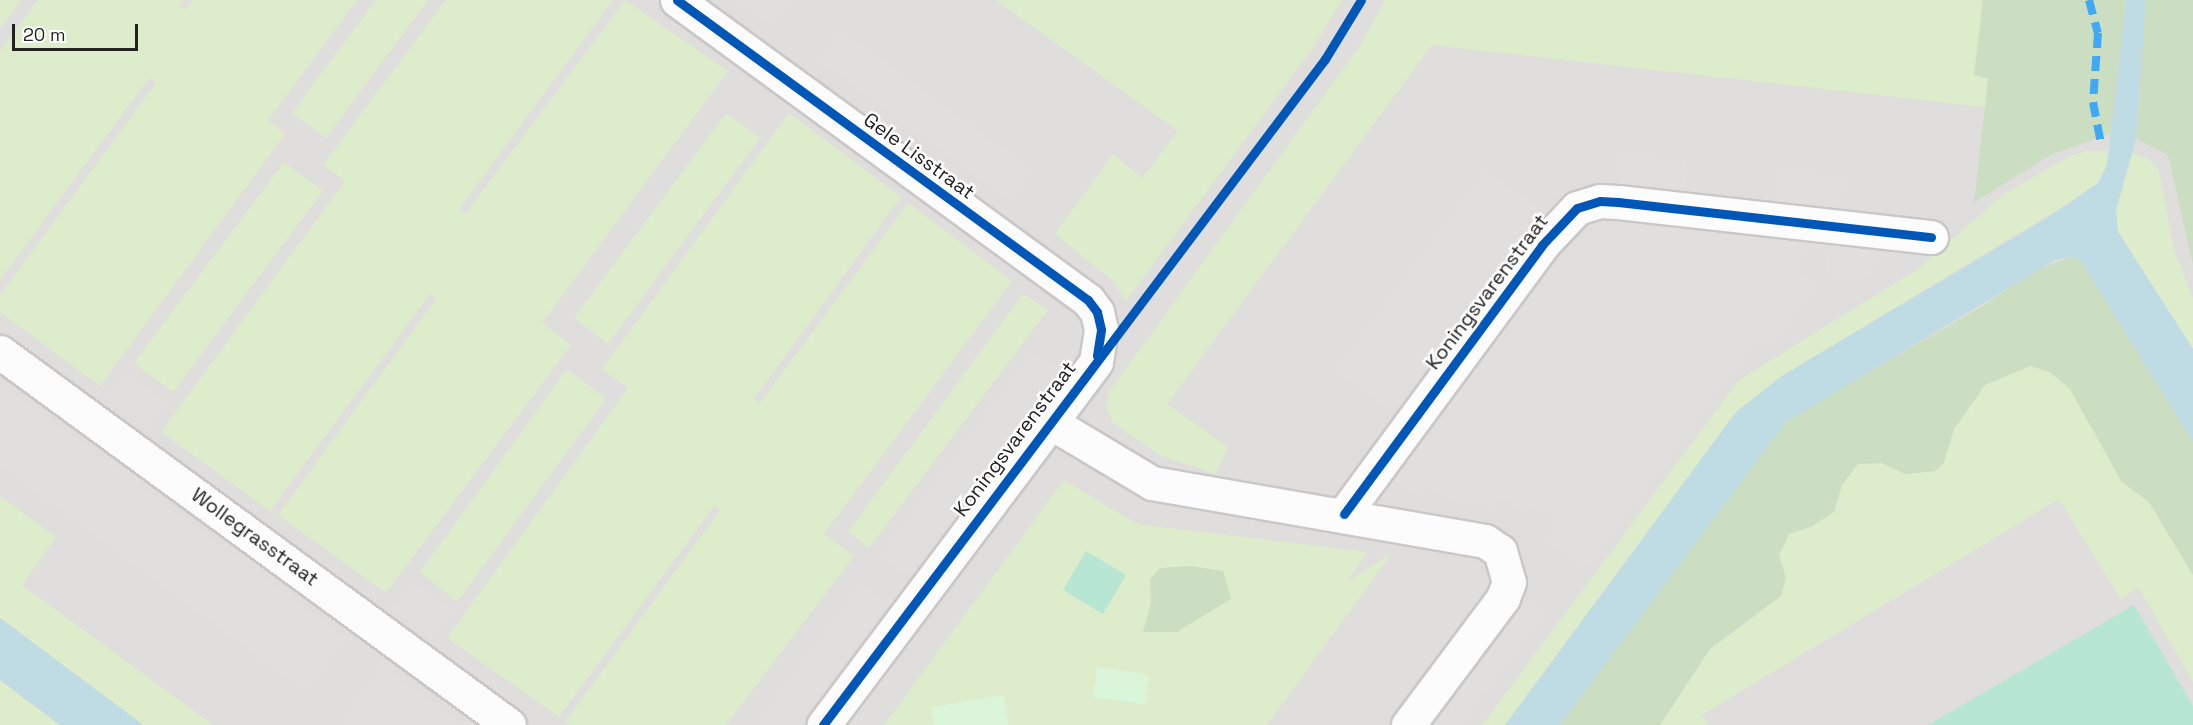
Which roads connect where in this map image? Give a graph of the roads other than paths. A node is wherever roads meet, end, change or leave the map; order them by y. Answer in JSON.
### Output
{"nodes":[{"id":1,"x":677,"y":0,"type":"edge"},
{"id":2,"x":1931,"y":237,"type":"dead end"},
{"id":3,"x":0,"y":352,"type":"edge"},
{"id":4,"x":1096,"y":362,"type":"joint"},
{"id":5,"x":1050,"y":422,"type":"junction"},
{"id":6,"x":1344,"y":514,"type":"junction"},
{"id":7,"x":509,"y":725,"type":"edge"},
{"id":8,"x":823,"y":725,"type":"edge"},
{"id":9,"x":1408,"y":725,"type":"edge"}],
"edges":[{"from":1,"to":4,"type":"street","name":"Gele Lisstraat"},
{"from":2,"to":6,"type":"street","name":"Koningsvarenstraat"},
{"from":3,"to":7,"type":"street","name":"Wollegrasstraat"},
{"from":4,"to":5,"type":"street","name":"Koningsvarenstraat"},
{"from":5,"to":6,"type":"street","name":"Koningsvarenstraat"},
{"from":5,"to":8,"type":"street","name":"Koningsvarenstraat"},
{"from":6,"to":9,"type":"street","name":"Koningsvarenstraat"}]}
